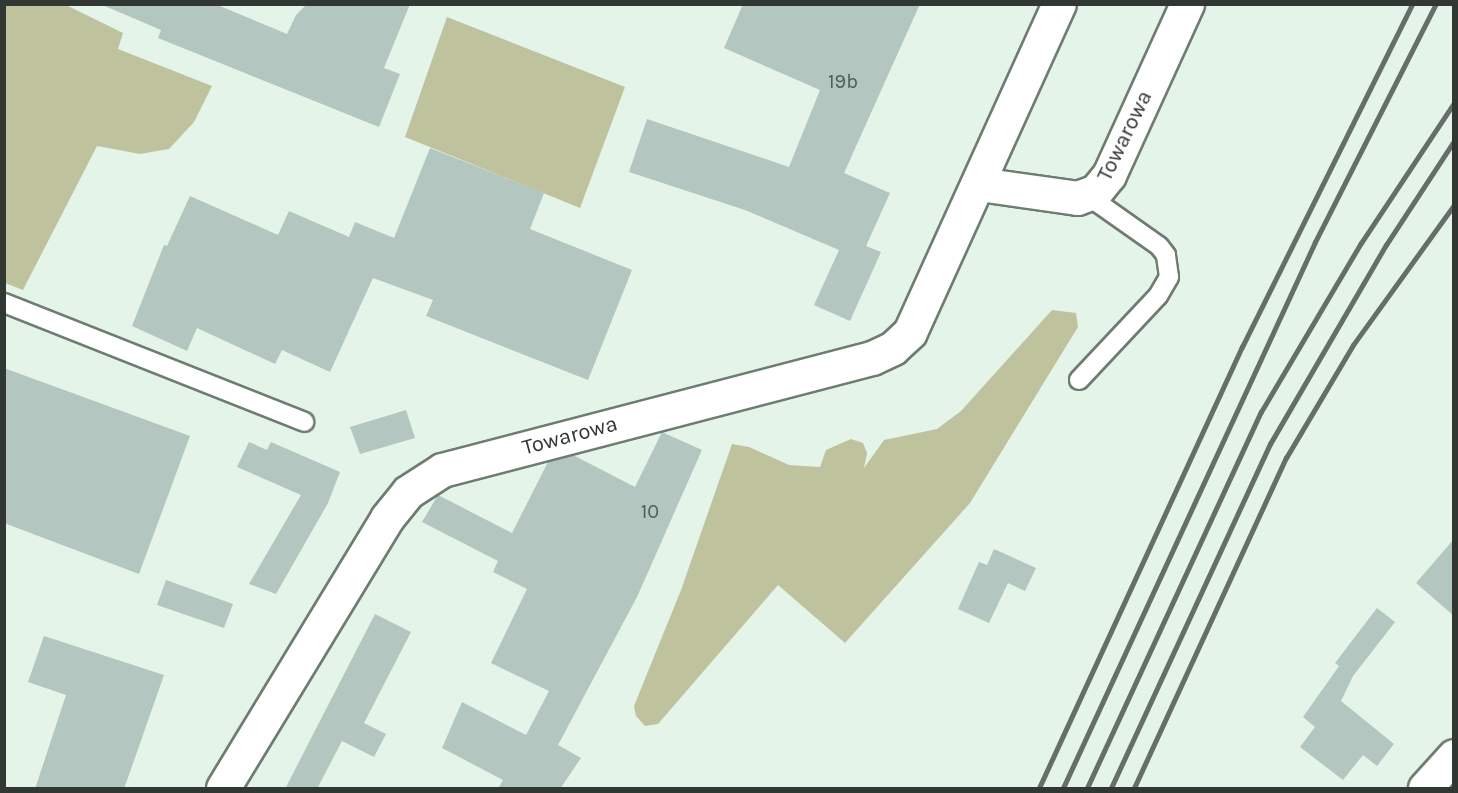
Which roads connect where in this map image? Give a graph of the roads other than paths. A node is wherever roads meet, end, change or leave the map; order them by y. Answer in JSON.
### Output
{"nodes":[{"id":1,"x":1059,"y":4,"type":"edge"},
{"id":2,"x":1187,"y":4,"type":"edge"},
{"id":3,"x":979,"y":184,"type":"junction"},
{"id":4,"x":1088,"y":196,"type":"junction"},
{"id":5,"x":4,"y":303,"type":"edge"},
{"id":6,"x":1079,"y":380,"type":"dead end"},
{"id":7,"x":304,"y":422,"type":"dead end"},
{"id":8,"x":224,"y":789,"type":"edge"}],
"edges":[{"from":1,"to":3,"type":"street","name":"Towarowa"},
{"from":2,"to":4,"type":"street","name":"Towarowa"},
{"from":3,"to":4,"type":"street","name":"Towarowa"},
{"from":3,"to":8,"type":"street","name":"Towarowa"},
{"from":4,"to":6,"type":"lane"},
{"from":5,"to":7,"type":"lane"}]}
